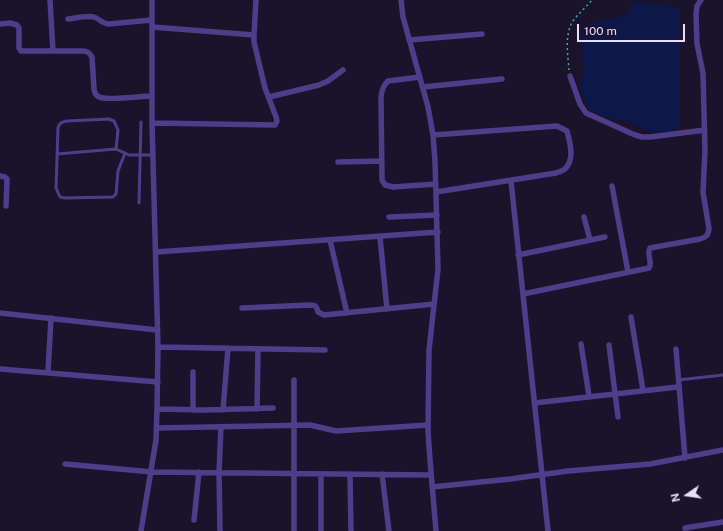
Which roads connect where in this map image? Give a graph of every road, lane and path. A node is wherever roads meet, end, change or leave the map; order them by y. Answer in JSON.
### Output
{"nodes":[{"id":1,"x":52,"y":0,"type":"edge"},
{"id":2,"x":152,"y":0,"type":"edge"},
{"id":3,"x":256,"y":0,"type":"edge"},
{"id":4,"x":401,"y":0,"type":"edge"},
{"id":5,"x":592,"y":0,"type":"edge"},
{"id":6,"x":700,"y":0,"type":"edge"},
{"id":7,"x":68,"y":19,"type":"dead end"},
{"id":8,"x":152,"y":20,"type":"junction"},
{"id":9,"x":0,"y":24,"type":"edge"},
{"id":10,"x":152,"y":27,"type":"junction"},
{"id":11,"x":482,"y":34,"type":"dead end"},
{"id":12,"x":254,"y":36,"type":"junction"},
{"id":13,"x":409,"y":40,"type":"junction"},
{"id":14,"x":53,"y":51,"type":"junction"},
{"id":15,"x":343,"y":70,"type":"dead end"},
{"id":16,"x":570,"y":76,"type":"joint"},
{"id":17,"x":420,"y":77,"type":"junction"},
{"id":18,"x":502,"y":79,"type":"dead end"},
{"id":19,"x":423,"y":87,"type":"junction"},
{"id":20,"x":152,"y":96,"type":"junction"},
{"id":21,"x":269,"y":98,"type":"junction"},
{"id":22,"x":141,"y":122,"type":"dead end"},
{"id":23,"x":152,"y":123,"type":"junction"},
{"id":24,"x":705,"y":130,"type":"junction"},
{"id":25,"x":433,"y":135,"type":"junction"},
{"id":26,"x":116,"y":148,"type":"junction"},
{"id":27,"x":125,"y":152,"type":"junction"},
{"id":28,"x":57,"y":154,"type":"junction"},
{"id":29,"x":140,"y":155,"type":"junction"},
{"id":30,"x":153,"y":155,"type":"junction"},
{"id":31,"x":382,"y":161,"type":"junction"},
{"id":32,"x":338,"y":162,"type":"dead end"},
{"id":33,"x":0,"y":176,"type":"edge"},
{"id":34,"x":511,"y":181,"type":"junction"},
{"id":35,"x":436,"y":184,"type":"junction"},
{"id":36,"x":612,"y":186,"type":"dead end"},
{"id":37,"x":436,"y":192,"type":"junction"},
{"id":38,"x":139,"y":203,"type":"dead end"},
{"id":39,"x":6,"y":206,"type":"dead end"},
{"id":40,"x":437,"y":215,"type":"junction"},
{"id":41,"x":388,"y":217,"type":"dead end"},
{"id":42,"x":584,"y":217,"type":"dead end"},
{"id":43,"x":438,"y":232,"type":"junction"},
{"id":44,"x":380,"y":237,"type":"junction"},
{"id":45,"x":605,"y":237,"type":"dead end"},
{"id":46,"x":330,"y":240,"type":"junction"},
{"id":47,"x":590,"y":240,"type":"junction"},
{"id":48,"x":156,"y":252,"type":"junction"},
{"id":49,"x":518,"y":255,"type":"junction"},
{"id":50,"x":628,"y":272,"type":"junction"},
{"id":51,"x":522,"y":294,"type":"junction"},
{"id":52,"x":434,"y":304,"type":"junction"},
{"id":53,"x":242,"y":308,"type":"dead end"},
{"id":54,"x":387,"y":309,"type":"junction"},
{"id":55,"x":0,"y":313,"type":"edge"},
{"id":56,"x":347,"y":313,"type":"junction"},
{"id":57,"x":631,"y":317,"type":"dead end"},
{"id":58,"x":51,"y":318,"type":"junction"},
{"id":59,"x":157,"y":330,"type":"junction"},
{"id":60,"x":581,"y":344,"type":"dead end"},
{"id":61,"x":609,"y":345,"type":"dead end"},
{"id":62,"x":158,"y":347,"type":"junction"},
{"id":63,"x":228,"y":348,"type":"junction"},
{"id":64,"x":258,"y":349,"type":"junction"},
{"id":65,"x":676,"y":349,"type":"dead end"},
{"id":66,"x":325,"y":350,"type":"dead end"},
{"id":67,"x":0,"y":369,"type":"edge"},
{"id":68,"x":48,"y":372,"type":"junction"},
{"id":69,"x":193,"y":372,"type":"dead end"},
{"id":70,"x":723,"y":375,"type":"edge"},
{"id":71,"x":294,"y":380,"type":"dead end"},
{"id":72,"x":678,"y":380,"type":"junction"},
{"id":73,"x":158,"y":382,"type":"junction"},
{"id":74,"x":678,"y":387,"type":"junction"},
{"id":75,"x":643,"y":390,"type":"junction"},
{"id":76,"x":616,"y":393,"type":"junction"},
{"id":77,"x":589,"y":396,"type":"junction"},
{"id":78,"x":534,"y":403,"type":"junction"},
{"id":79,"x":273,"y":408,"type":"dead end"},
{"id":80,"x":158,"y":409,"type":"junction"},
{"id":81,"x":257,"y":409,"type":"junction"},
{"id":82,"x":193,"y":410,"type":"junction"},
{"id":83,"x":223,"y":410,"type":"junction"},
{"id":84,"x":618,"y":417,"type":"dead end"},
{"id":85,"x":428,"y":425,"type":"junction"},
{"id":86,"x":294,"y":426,"type":"junction"},
{"id":87,"x":157,"y":428,"type":"junction"},
{"id":88,"x":221,"y":428,"type":"junction"},
{"id":89,"x":723,"y":450,"type":"edge"},
{"id":90,"x":685,"y":458,"type":"junction"},
{"id":91,"x":65,"y":464,"type":"dead end"},
{"id":92,"x":152,"y":472,"type":"junction"},
{"id":93,"x":199,"y":472,"type":"junction"},
{"id":94,"x":219,"y":472,"type":"junction"},
{"id":95,"x":293,"y":473,"type":"junction"},
{"id":96,"x":321,"y":474,"type":"junction"},
{"id":97,"x":350,"y":474,"type":"junction"},
{"id":98,"x":382,"y":474,"type":"junction"},
{"id":99,"x":542,"y":474,"type":"junction"},
{"id":100,"x":431,"y":475,"type":"junction"},
{"id":101,"x":432,"y":487,"type":"junction"},
{"id":102,"x":194,"y":520,"type":"dead end"},
{"id":103,"x":723,"y":522,"type":"edge"},
{"id":104,"x":685,"y":528,"type":"dead end"},
{"id":105,"x":141,"y":531,"type":"edge"},
{"id":106,"x":220,"y":531,"type":"edge"},
{"id":107,"x":294,"y":531,"type":"edge"},
{"id":108,"x":321,"y":531,"type":"edge"},
{"id":109,"x":351,"y":531,"type":"edge"},
{"id":110,"x":388,"y":531,"type":"edge"},
{"id":111,"x":436,"y":531,"type":"edge"},
{"id":112,"x":548,"y":531,"type":"edge"}],
"edges":[{"from":1,"to":14,"type":"street"},
{"from":2,"to":8,"type":"street"},
{"from":3,"to":12,"type":"street"},
{"from":4,"to":13,"type":"street"},
{"from":5,"to":16,"type":"path"},
{"from":6,"to":24,"type":"street"},
{"from":7,"to":8,"type":"street"},
{"from":8,"to":10,"type":"street"},
{"from":9,"to":14,"type":"street"},
{"from":10,"to":12,"type":"street"},
{"from":10,"to":20,"type":"street"},
{"from":11,"to":13,"type":"street"},
{"from":12,"to":21,"type":"street"},
{"from":13,"to":17,"type":"street"},
{"from":14,"to":20,"type":"street"},
{"from":15,"to":21,"type":"street"},
{"from":16,"to":24,"type":"street"},
{"from":17,"to":19,"type":"street"},
{"from":17,"to":31,"type":"street"},
{"from":18,"to":19,"type":"street"},
{"from":19,"to":25,"type":"street"},
{"from":20,"to":23,"type":"street"},
{"from":21,"to":23,"type":"street"},
{"from":22,"to":29,"type":"lane"},
{"from":23,"to":30,"type":"street"},
{"from":24,"to":50,"type":"street"},
{"from":25,"to":34,"type":"street"},
{"from":25,"to":35,"type":"street"},
{"from":26,"to":27,"type":"lane"},
{"from":26,"to":28,"type":"lane"},
{"from":26,"to":28,"type":"lane"},
{"from":27,"to":28,"type":"lane"},
{"from":27,"to":29,"type":"lane"},
{"from":29,"to":30,"type":"lane"},
{"from":29,"to":38,"type":"lane"},
{"from":30,"to":48,"type":"street"},
{"from":31,"to":32,"type":"street"},
{"from":31,"to":35,"type":"street"},
{"from":33,"to":39,"type":"street"},
{"from":34,"to":37,"type":"street"},
{"from":34,"to":49,"type":"street"},
{"from":35,"to":37,"type":"street"},
{"from":36,"to":50,"type":"street"},
{"from":37,"to":40,"type":"street"},
{"from":40,"to":41,"type":"street"},
{"from":40,"to":43,"type":"street"},
{"from":42,"to":47,"type":"street"},
{"from":43,"to":44,"type":"street"},
{"from":43,"to":52,"type":"street"},
{"from":44,"to":46,"type":"street"},
{"from":44,"to":54,"type":"street"},
{"from":45,"to":47,"type":"street"},
{"from":46,"to":48,"type":"street"},
{"from":46,"to":56,"type":"street"},
{"from":47,"to":49,"type":"street"},
{"from":48,"to":59,"type":"street"},
{"from":49,"to":51,"type":"street"},
{"from":50,"to":51,"type":"street"},
{"from":51,"to":78,"type":"street"},
{"from":52,"to":54,"type":"street"},
{"from":52,"to":85,"type":"street"},
{"from":53,"to":56,"type":"street"},
{"from":54,"to":56,"type":"street"},
{"from":55,"to":58,"type":"street"},
{"from":57,"to":75,"type":"street"},
{"from":58,"to":59,"type":"street"},
{"from":58,"to":68,"type":"street"},
{"from":59,"to":62,"type":"street"},
{"from":60,"to":77,"type":"street"},
{"from":61,"to":76,"type":"street"},
{"from":62,"to":63,"type":"street"},
{"from":62,"to":73,"type":"street"},
{"from":63,"to":64,"type":"street"},
{"from":63,"to":83,"type":"street"},
{"from":64,"to":66,"type":"street"},
{"from":64,"to":81,"type":"street"},
{"from":65,"to":72,"type":"street"},
{"from":67,"to":68,"type":"street"},
{"from":68,"to":73,"type":"street"},
{"from":69,"to":82,"type":"street"},
{"from":70,"to":72,"type":"lane"},
{"from":71,"to":86,"type":"street"},
{"from":72,"to":74,"type":"street"},
{"from":73,"to":80,"type":"street"},
{"from":74,"to":75,"type":"street"},
{"from":74,"to":90,"type":"street"},
{"from":75,"to":76,"type":"street"},
{"from":76,"to":77,"type":"street"},
{"from":76,"to":84,"type":"street"},
{"from":77,"to":78,"type":"street"},
{"from":78,"to":99,"type":"street"},
{"from":79,"to":81,"type":"street"},
{"from":80,"to":82,"type":"street"},
{"from":80,"to":87,"type":"street"},
{"from":81,"to":83,"type":"street"},
{"from":82,"to":83,"type":"street"},
{"from":85,"to":86,"type":"street"},
{"from":85,"to":100,"type":"street"},
{"from":86,"to":88,"type":"street"},
{"from":86,"to":95,"type":"street"},
{"from":87,"to":88,"type":"street"},
{"from":87,"to":92,"type":"street"},
{"from":88,"to":94,"type":"street"},
{"from":89,"to":90,"type":"street"},
{"from":90,"to":99,"type":"street"},
{"from":91,"to":92,"type":"street"},
{"from":92,"to":93,"type":"street"},
{"from":92,"to":105,"type":"street"},
{"from":93,"to":94,"type":"street"},
{"from":93,"to":102,"type":"street"},
{"from":94,"to":95,"type":"street"},
{"from":94,"to":106,"type":"street"},
{"from":95,"to":96,"type":"street"},
{"from":95,"to":107,"type":"street"},
{"from":96,"to":97,"type":"street"},
{"from":96,"to":108,"type":"street"},
{"from":97,"to":98,"type":"street"},
{"from":97,"to":109,"type":"street"},
{"from":98,"to":100,"type":"street"},
{"from":98,"to":110,"type":"street"},
{"from":99,"to":101,"type":"street"},
{"from":99,"to":112,"type":"street"},
{"from":100,"to":101,"type":"street"},
{"from":101,"to":111,"type":"street"},
{"from":103,"to":104,"type":"street"}]}
